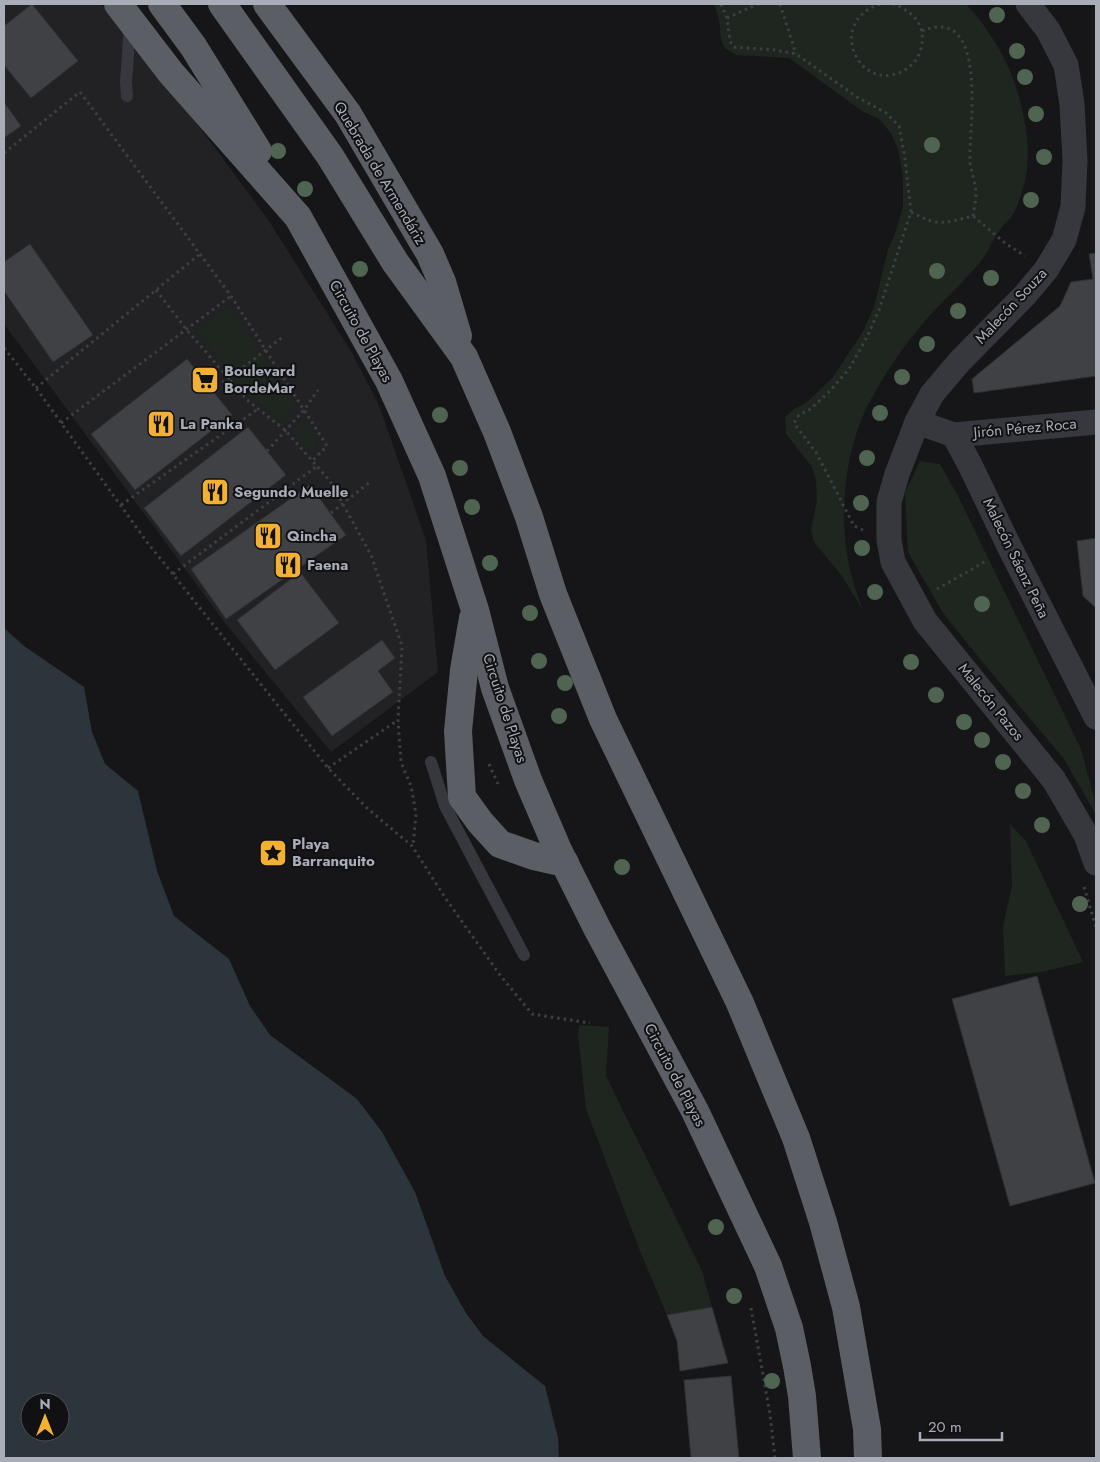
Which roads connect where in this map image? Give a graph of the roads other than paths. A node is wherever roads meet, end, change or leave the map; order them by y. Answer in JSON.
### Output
{"nodes":[{"id":1,"x":162,"y":4,"type":"edge"},
{"id":2,"x":222,"y":4,"type":"edge"},
{"id":3,"x":267,"y":4,"type":"edge"},
{"id":4,"x":1028,"y":4,"type":"edge"},
{"id":5,"x":124,"y":12,"type":"edge"},
{"id":6,"x":127,"y":96,"type":"dead end"},
{"id":7,"x":298,"y":217,"type":"junction"},
{"id":8,"x":464,"y":357,"type":"junction"},
{"id":9,"x":917,"y":422,"type":"junction"},
{"id":10,"x":1096,"y":422,"type":"edge"},
{"id":11,"x":954,"y":435,"type":"junction"},
{"id":12,"x":889,"y":540,"type":"joint"},
{"id":13,"x":475,"y":610,"type":"junction"},
{"id":14,"x":1096,"y":717,"type":"edge"},
{"id":15,"x":431,"y":762,"type":"dead end"},
{"id":16,"x":453,"y":802,"type":"junction"},
{"id":17,"x":1096,"y":862,"type":"edge"},
{"id":18,"x":565,"y":863,"type":"junction"},
{"id":19,"x":524,"y":955,"type":"dead end"},
{"id":20,"x":807,"y":1458,"type":"edge"},
{"id":21,"x":868,"y":1458,"type":"edge"}],
"edges":[{"from":1,"to":7,"type":"highway"},
{"from":2,"to":8,"type":"highway"},
{"from":3,"to":8,"type":"highway","name":"Quebrada de Armendáriz"},
{"from":4,"to":9,"type":"street","name":"Malecón Souza"},
{"from":5,"to":6,"type":"lane"},
{"from":5,"to":7,"type":"highway","name":"Circuito de Playas"},
{"from":7,"to":13,"type":"highway","name":"Circuito de Playas"},
{"from":8,"to":21,"type":"highway"},
{"from":9,"to":11,"type":"street"},
{"from":9,"to":12,"type":"street","name":"Malecón Souza"},
{"from":10,"to":11,"type":"street","name":"Jirón Pérez Roca"},
{"from":11,"to":14,"type":"street","name":"Malecón Sáenz Peña"},
{"from":12,"to":17,"type":"street","name":"Malecón Pazos"},
{"from":13,"to":16,"type":"highway"},
{"from":13,"to":18,"type":"highway","name":"Circuito de Playas"},
{"from":15,"to":16,"type":"lane"},
{"from":16,"to":18,"type":"highway"},
{"from":16,"to":19,"type":"lane"},
{"from":18,"to":20,"type":"highway","name":"Circuito de Playas"}]}
